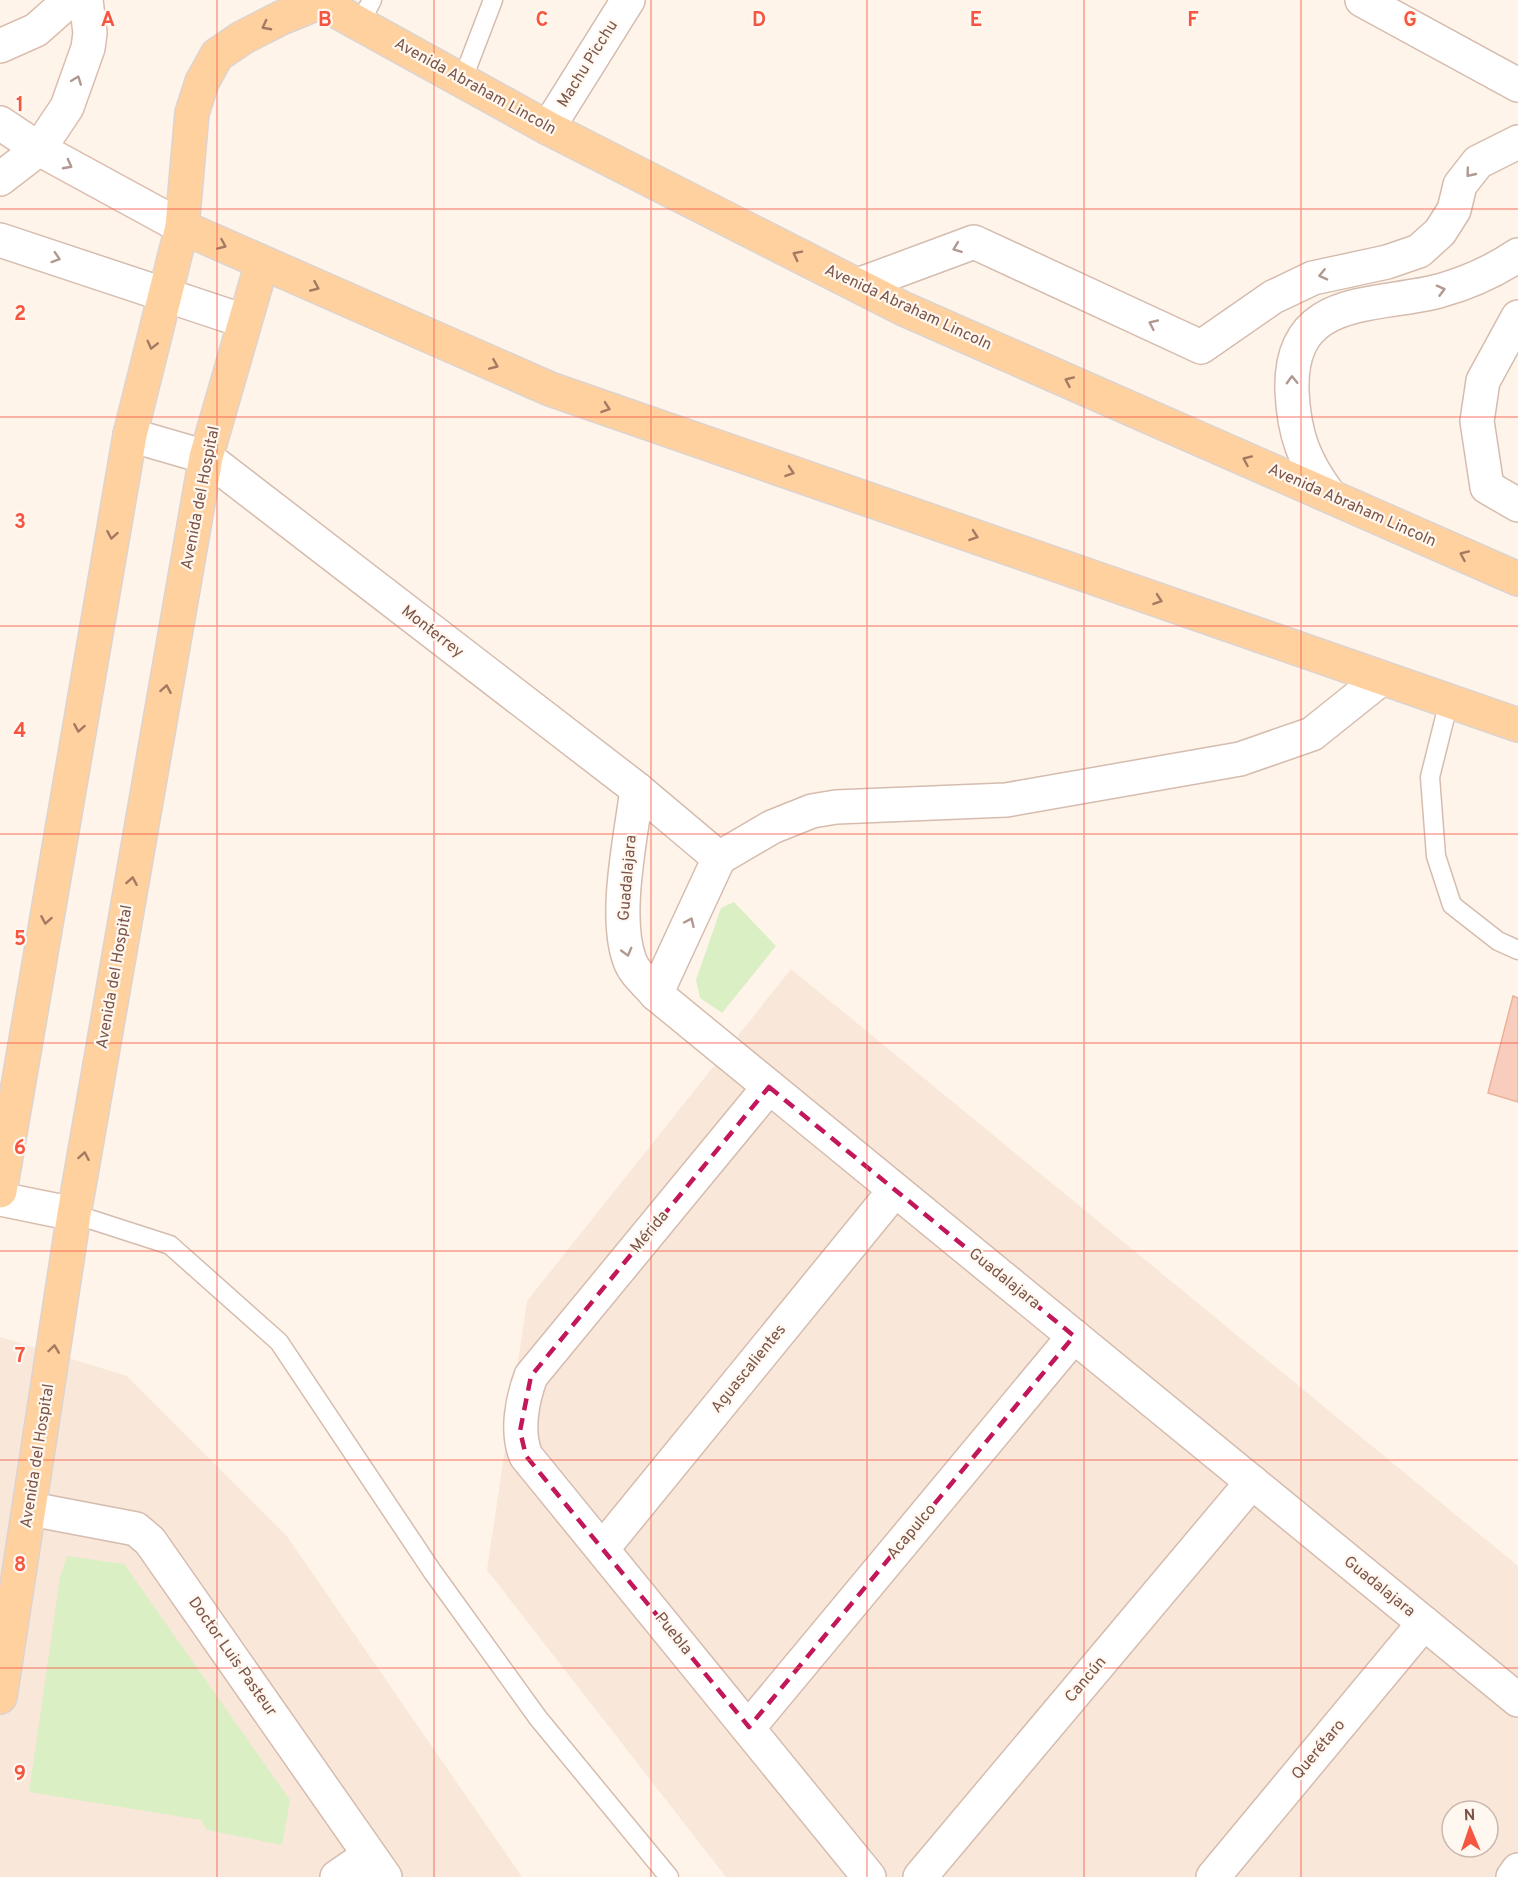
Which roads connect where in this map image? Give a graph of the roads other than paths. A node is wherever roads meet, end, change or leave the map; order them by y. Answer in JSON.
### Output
{"nodes":[{"id":1,"x":70,"y":0,"type":"edge"},
{"id":2,"x":86,"y":0,"type":"edge"},
{"id":3,"x":493,"y":0,"type":"edge"},
{"id":4,"x":628,"y":0,"type":"edge"},
{"id":5,"x":1362,"y":0,"type":"edge"},
{"id":6,"x":318,"y":1,"type":"edge"},
{"id":7,"x":366,"y":11,"type":"edge"},
{"id":8,"x":0,"y":46,"type":"edge"},
{"id":9,"x":462,"y":81,"type":"junction"},
{"id":10,"x":1518,"y":85,"type":"edge"},
{"id":11,"x":0,"y":123,"type":"edge"},
{"id":12,"x":548,"y":128,"type":"junction"},
{"id":13,"x":1518,"y":142,"type":"edge"},
{"id":14,"x":39,"y":149,"type":"junction"},
{"id":15,"x":0,"y":179,"type":"edge"},
{"id":16,"x":182,"y":227,"type":"junction"},
{"id":17,"x":0,"y":240,"type":"edge"},
{"id":18,"x":1518,"y":255,"type":"edge"},
{"id":19,"x":262,"y":263,"type":"junction"},
{"id":20,"x":858,"y":285,"type":"junction"},
{"id":21,"x":164,"y":294,"type":"junction"},
{"id":22,"x":1518,"y":317,"type":"edge"},
{"id":23,"x":244,"y":321,"type":"junction"},
{"id":24,"x":130,"y":435,"type":"junction"},
{"id":25,"x":206,"y":457,"type":"junction"},
{"id":26,"x":1330,"y":496,"type":"junction"},
{"id":27,"x":1518,"y":505,"type":"edge"},
{"id":28,"x":1515,"y":571,"type":"edge"},
{"id":29,"x":1382,"y":678,"type":"junction"},
{"id":30,"x":1449,"y":701,"type":"junction"},
{"id":31,"x":1518,"y":725,"type":"edge"},
{"id":32,"x":637,"y":789,"type":"junction"},
{"id":33,"x":719,"y":858,"type":"junction"},
{"id":34,"x":1518,"y":950,"type":"edge"},
{"id":35,"x":656,"y":994,"type":"junction"},
{"id":36,"x":769,"y":1087,"type":"junction"},
{"id":37,"x":895,"y":1190,"type":"junction"},
{"id":38,"x":0,"y":1191,"type":"edge"},
{"id":39,"x":0,"y":1199,"type":"edge"},
{"id":40,"x":74,"y":1214,"type":"junction"},
{"id":41,"x":1074,"y":1336,"type":"junction"},
{"id":42,"x":531,"y":1376,"type":"joint"},
{"id":43,"x":1252,"y":1482,"type":"junction"},
{"id":44,"x":31,"y":1509,"type":"junction"},
{"id":45,"x":603,"y":1548,"type":"junction"},
{"id":46,"x":7,"y":1603,"type":"edge"},
{"id":47,"x":1424,"y":1623,"type":"junction"},
{"id":48,"x":0,"y":1697,"type":"edge"},
{"id":49,"x":1518,"y":1700,"type":"edge"},
{"id":50,"x":749,"y":1727,"type":"junction"},
{"id":51,"x":377,"y":1866,"type":"edge"},
{"id":52,"x":1518,"y":1870,"type":"edge"},
{"id":53,"x":337,"y":1877,"type":"edge"},
{"id":54,"x":669,"y":1877,"type":"edge"},
{"id":55,"x":869,"y":1877,"type":"edge"},
{"id":56,"x":920,"y":1877,"type":"edge"},
{"id":57,"x":1213,"y":1877,"type":"edge"},
{"id":58,"x":1513,"y":1877,"type":"edge"}],
"edges":[{"from":1,"to":8,"type":"street"},
{"from":14,"to":2,"type":"street","one_way":true},
{"from":3,"to":9,"type":"lane"},
{"from":4,"to":12,"type":"street","name":"Machu Picchu"},
{"from":5,"to":10,"type":"street"},
{"from":6,"to":7,"type":"main road","name":"Avenida Abraham Lincoln"},
{"from":6,"to":16,"type":"main road","one_way":true},
{"from":7,"to":9,"type":"main road","name":"Avenida Abraham Lincoln"},
{"from":9,"to":12,"type":"main road","name":"Avenida Abraham Lincoln"},
{"from":11,"to":14,"type":"street"},
{"from":20,"to":12,"type":"main road","name":"Avenida Abraham Lincoln","one_way":true},
{"from":13,"to":20,"type":"street","one_way":true},
{"from":14,"to":15,"type":"street"},
{"from":14,"to":16,"type":"street","one_way":true},
{"from":16,"to":19,"type":"main road","one_way":true},
{"from":16,"to":21,"type":"main road"},
{"from":17,"to":21,"type":"street","one_way":true},
{"from":26,"to":18,"type":"street","one_way":true},
{"from":19,"to":23,"type":"main road","name":"Avenida del Hospital"},
{"from":19,"to":29,"type":"main road","one_way":true},
{"from":26,"to":20,"type":"main road","name":"Avenida Abraham Lincoln","one_way":true},
{"from":21,"to":23,"type":"street"},
{"from":21,"to":24,"type":"main road","one_way":true},
{"from":22,"to":27,"type":"street"},
{"from":23,"to":25,"type":"main road","name":"Avenida del Hospital"},
{"from":24,"to":25,"type":"street","name":"Monterrey"},
{"from":24,"to":38,"type":"main road","one_way":true},
{"from":25,"to":32,"type":"street","name":"Monterrey"},
{"from":40,"to":25,"type":"main road","name":"Avenida del Hospital","one_way":true},
{"from":28,"to":26,"type":"main road","name":"Avenida Abraham Lincoln","one_way":true},
{"from":29,"to":30,"type":"main road"},
{"from":29,"to":33,"type":"street"},
{"from":30,"to":31,"type":"main road"},
{"from":30,"to":34,"type":"lane"},
{"from":32,"to":33,"type":"street","name":"Monterrey"},
{"from":32,"to":35,"type":"street","name":"Guadalajara","one_way":true},
{"from":35,"to":33,"type":"street","one_way":true},
{"from":35,"to":36,"type":"street","name":"Guadalajara"},
{"from":36,"to":37,"type":"street","name":"Guadalajara"},
{"from":36,"to":42,"type":"street","name":"Mérida"},
{"from":37,"to":41,"type":"street","name":"Guadalajara"},
{"from":37,"to":45,"type":"street","name":"Aguascalientes"},
{"from":39,"to":40,"type":"street"},
{"from":44,"to":40,"type":"main road","name":"Avenida del Hospital","one_way":true},
{"from":40,"to":54,"type":"lane"},
{"from":41,"to":43,"type":"street","name":"Guadalajara"},
{"from":41,"to":50,"type":"street","name":"Acapulco"},
{"from":42,"to":45,"type":"street","name":"Puebla"},
{"from":43,"to":47,"type":"street","name":"Guadalajara"},
{"from":43,"to":56,"type":"street","name":"Cancún"},
{"from":44,"to":46,"type":"main road","name":"Avenida del Hospital"},
{"from":44,"to":51,"type":"street","name":"Doctor Luis Pasteur"},
{"from":45,"to":50,"type":"street","name":"Puebla"},
{"from":46,"to":48,"type":"main road","name":"Avenida del Hospital"},
{"from":47,"to":49,"type":"street","name":"Guadalajara"},
{"from":47,"to":57,"type":"street","name":"Querétaro"},
{"from":50,"to":55,"type":"street","name":"Puebla"},
{"from":51,"to":53,"type":"street"},
{"from":52,"to":58,"type":"street"}]}
